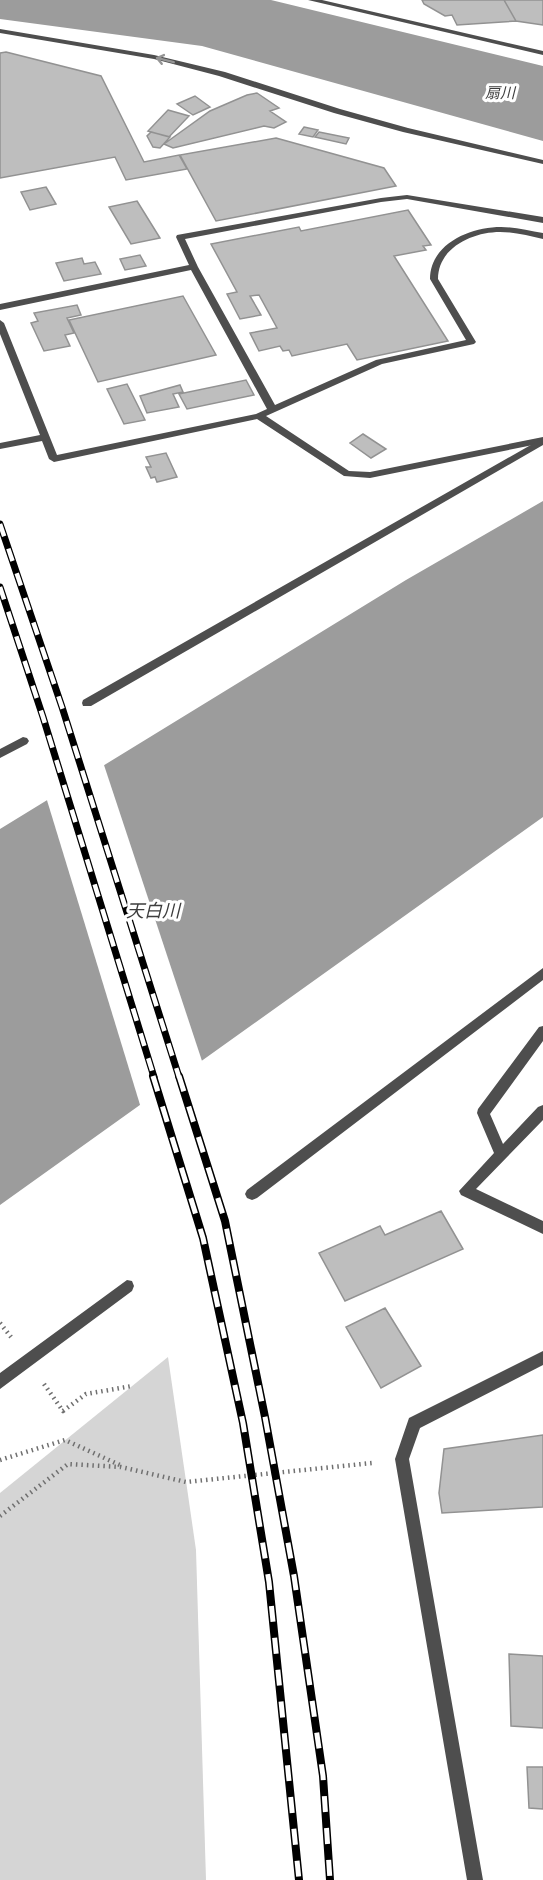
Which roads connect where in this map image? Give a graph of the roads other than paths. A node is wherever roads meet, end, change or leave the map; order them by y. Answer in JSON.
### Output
{"nodes":[{"id":1,"x":312,"y":0,"type":"edge"},
{"id":2,"x":0,"y":31,"type":"edge"},
{"id":3,"x":543,"y":54,"type":"edge"},
{"id":4,"x":543,"y":162,"type":"edge"},
{"id":5,"x":543,"y":220,"type":"edge"},
{"id":6,"x":543,"y":236,"type":"edge"},
{"id":7,"x":194,"y":267,"type":"junction"},
{"id":8,"x":0,"y":307,"type":"edge"},
{"id":9,"x":0,"y":323,"type":"edge"},
{"id":10,"x":273,"y":411,"type":"junction"},
{"id":11,"x":259,"y":416,"type":"junction"},
{"id":12,"x":45,"y":437,"type":"junction"},
{"id":13,"x":543,"y":440,"type":"edge"},
{"id":14,"x":0,"y":446,"type":"edge"},
{"id":15,"x":87,"y":703,"type":"dead end"},
{"id":16,"x":23,"y":741,"type":"dead end"},
{"id":17,"x":0,"y":754,"type":"edge"},
{"id":18,"x":543,"y":973,"type":"edge"},
{"id":19,"x":543,"y":1031,"type":"edge"},
{"id":20,"x":543,"y":1111,"type":"edge"},
{"id":21,"x":501,"y":1155,"type":"junction"},
{"id":22,"x":252,"y":1194,"type":"dead end"},
{"id":23,"x":543,"y":1228,"type":"edge"},
{"id":24,"x":127,"y":1286,"type":"dead end"},
{"id":25,"x":543,"y":1358,"type":"edge"},
{"id":26,"x":0,"y":1382,"type":"edge"},
{"id":27,"x":475,"y":1880,"type":"edge"}],
"edges":[{"from":1,"to":3,"type":"street"},
{"from":4,"to":2,"type":"street","one_way":true},
{"from":5,"to":7,"type":"street"},
{"from":6,"to":10,"type":"street"},
{"from":7,"to":8,"type":"street"},
{"from":7,"to":10,"type":"street"},
{"from":9,"to":12,"type":"street"},
{"from":10,"to":11,"type":"street"},
{"from":11,"to":12,"type":"street"},
{"from":11,"to":13,"type":"street"},
{"from":12,"to":14,"type":"street"},
{"from":13,"to":15,"type":"street"},
{"from":16,"to":17,"type":"street"},
{"from":18,"to":22,"type":"street"},
{"from":19,"to":21,"type":"street"},
{"from":20,"to":21,"type":"street"},
{"from":21,"to":23,"type":"street"},
{"from":24,"to":26,"type":"street"},
{"from":25,"to":27,"type":"street"}]}
